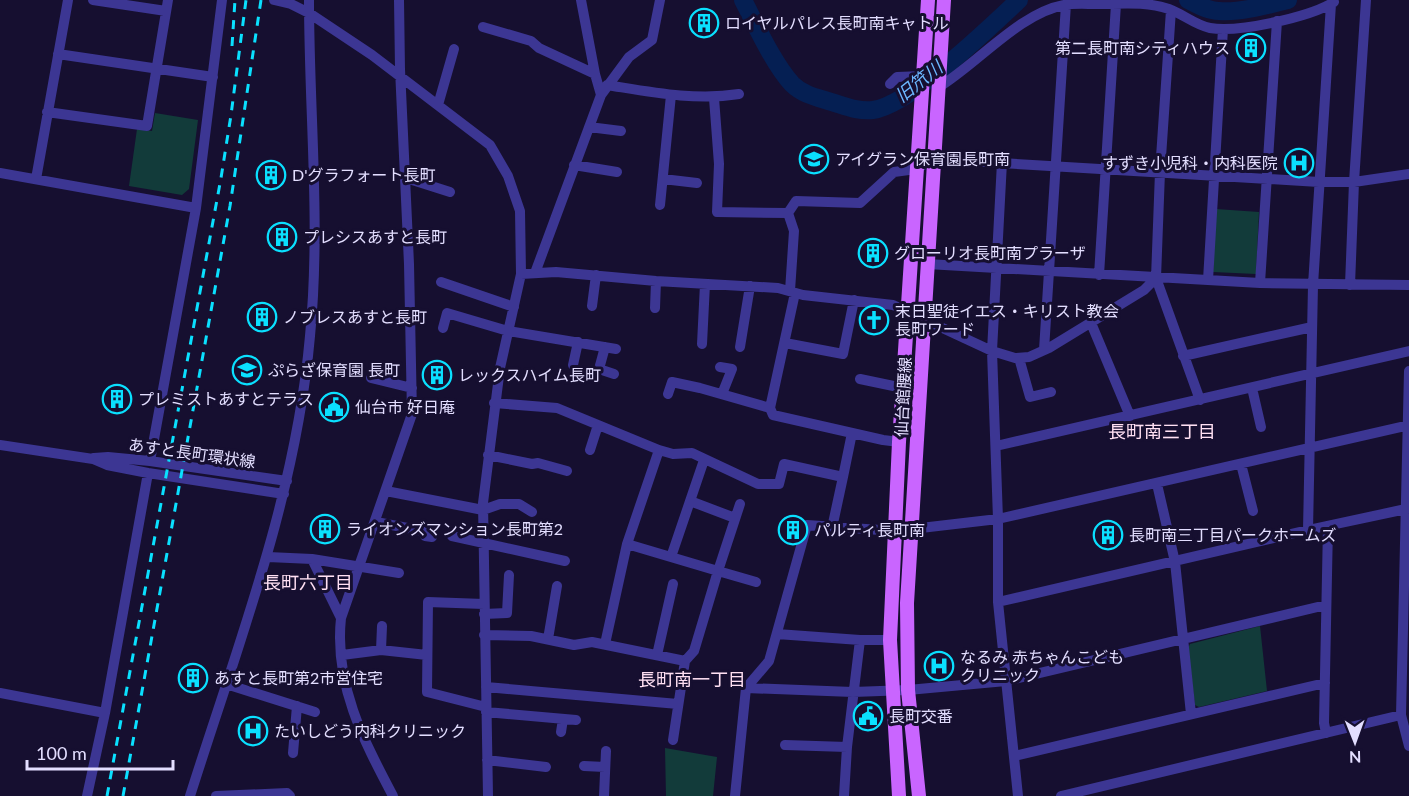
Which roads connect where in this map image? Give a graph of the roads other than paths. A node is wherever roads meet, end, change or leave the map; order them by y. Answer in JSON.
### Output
{"nodes":[{"id":1,"x":68,"y":0,"type":"edge"},
{"id":2,"x":93,"y":0,"type":"edge"},
{"id":3,"x":222,"y":0,"type":"edge"},
{"id":4,"x":274,"y":0,"type":"edge"},
{"id":5,"x":309,"y":0,"type":"edge"},
{"id":6,"x":399,"y":0,"type":"edge"},
{"id":7,"x":582,"y":0,"type":"edge"},
{"id":8,"x":660,"y":0,"type":"edge"},
{"id":9,"x":928,"y":0,"type":"edge"},
{"id":10,"x":944,"y":0,"type":"edge"},
{"id":11,"x":1366,"y":0,"type":"edge"},
{"id":12,"x":1334,"y":2,"type":"edge"},
{"id":13,"x":1066,"y":4,"type":"junction"},
{"id":14,"x":1116,"y":4,"type":"junction"},
{"id":15,"x":167,"y":6,"type":"edge"},
{"id":16,"x":1171,"y":10,"type":"junction"},
{"id":17,"x":309,"y":13,"type":"junction"},
{"id":18,"x":1277,"y":21,"type":"junction"},
{"id":19,"x":483,"y":27,"type":"dead end"},
{"id":20,"x":1223,"y":29,"type":"junction"},
{"id":21,"x":454,"y":49,"type":"dead end"},
{"id":22,"x":58,"y":54,"type":"junction"},
{"id":23,"x":157,"y":68,"type":"junction"},
{"id":24,"x":923,"y":72,"type":"junction"},
{"id":25,"x":595,"y":74,"type":"junction"},
{"id":26,"x":213,"y":77,"type":"junction"},
{"id":27,"x":402,"y":78,"type":"junction"},
{"id":28,"x":890,"y":84,"type":"dead end"},
{"id":29,"x":939,"y":84,"type":"junction"},
{"id":30,"x":604,"y":90,"type":"junction"},
{"id":31,"x":739,"y":94,"type":"dead end"},
{"id":32,"x":671,"y":95,"type":"junction"},
{"id":33,"x":714,"y":98,"type":"junction"},
{"id":34,"x":438,"y":105,"type":"junction"},
{"id":35,"x":47,"y":112,"type":"junction"},
{"id":36,"x":589,"y":127,"type":"junction"},
{"id":37,"x":621,"y":131,"type":"dead end"},
{"id":38,"x":934,"y":159,"type":"junction"},
{"id":39,"x":1002,"y":162,"type":"junction"},
{"id":40,"x":574,"y":165,"type":"junction"},
{"id":41,"x":1055,"y":166,"type":"junction"},
{"id":42,"x":916,"y":168,"type":"junction"},
{"id":43,"x":1106,"y":169,"type":"junction"},
{"id":44,"x":617,"y":172,"type":"dead end"},
{"id":45,"x":1160,"y":172,"type":"junction"},
{"id":46,"x":0,"y":173,"type":"edge"},
{"id":47,"x":1409,"y":174,"type":"edge"},
{"id":48,"x":1214,"y":176,"type":"junction"},
{"id":49,"x":406,"y":178,"type":"junction"},
{"id":50,"x":36,"y":179,"type":"junction"},
{"id":51,"x":663,"y":179,"type":"junction"},
{"id":52,"x":1267,"y":179,"type":"junction"},
{"id":53,"x":1319,"y":182,"type":"junction"},
{"id":54,"x":1354,"y":182,"type":"junction"},
{"id":55,"x":697,"y":183,"type":"dead end"},
{"id":56,"x":450,"y":192,"type":"dead end"},
{"id":57,"x":660,"y":205,"type":"dead end"},
{"id":58,"x":196,"y":208,"type":"junction"},
{"id":59,"x":788,"y":213,"type":"junction"},
{"id":60,"x":927,"y":264,"type":"junction"},
{"id":61,"x":996,"y":269,"type":"junction"},
{"id":62,"x":1048,"y":272,"type":"junction"},
{"id":63,"x":535,"y":273,"type":"junction"},
{"id":64,"x":521,"y":274,"type":"junction"},
{"id":65,"x":596,"y":275,"type":"junction"},
{"id":66,"x":1098,"y":275,"type":"junction"},
{"id":67,"x":1156,"y":278,"type":"junction"},
{"id":68,"x":1208,"y":280,"type":"junction"},
{"id":69,"x":656,"y":281,"type":"junction"},
{"id":70,"x":441,"y":282,"type":"dead end"},
{"id":71,"x":1260,"y":283,"type":"junction"},
{"id":72,"x":705,"y":284,"type":"junction"},
{"id":73,"x":1313,"y":285,"type":"junction"},
{"id":74,"x":1350,"y":285,"type":"junction"},
{"id":75,"x":1409,"y":285,"type":"edge"},
{"id":76,"x":750,"y":286,"type":"junction"},
{"id":77,"x":793,"y":292,"type":"junction"},
{"id":78,"x":854,"y":300,"type":"junction"},
{"id":79,"x":592,"y":306,"type":"dead end"},
{"id":80,"x":514,"y":307,"type":"junction"},
{"id":81,"x":655,"y":308,"type":"dead end"},
{"id":82,"x":908,"y":314,"type":"junction"},
{"id":83,"x":924,"y":321,"type":"junction"},
{"id":84,"x":1091,"y":323,"type":"junction"},
{"id":85,"x":443,"y":327,"type":"dead end"},
{"id":86,"x":1312,"y":327,"type":"junction"},
{"id":87,"x":508,"y":331,"type":"junction"},
{"id":88,"x":578,"y":342,"type":"junction"},
{"id":89,"x":785,"y":343,"type":"junction"},
{"id":90,"x":702,"y":344,"type":"dead end"},
{"id":91,"x":740,"y":347,"type":"dead end"},
{"id":92,"x":1044,"y":350,"type":"junction"},
{"id":93,"x":992,"y":351,"type":"junction"},
{"id":94,"x":1409,"y":351,"type":"edge"},
{"id":95,"x":1183,"y":356,"type":"junction"},
{"id":96,"x":1018,"y":358,"type":"junction"},
{"id":97,"x":573,"y":365,"type":"dead end"},
{"id":98,"x":720,"y":366,"type":"dead end"},
{"id":99,"x":1409,"y":371,"type":"edge"},
{"id":100,"x":614,"y":374,"type":"dead end"},
{"id":101,"x":1311,"y":375,"type":"junction"},
{"id":102,"x":371,"y":378,"type":"dead end"},
{"id":103,"x":860,"y":378,"type":"dead end"},
{"id":104,"x":412,"y":388,"type":"junction"},
{"id":105,"x":903,"y":388,"type":"junction"},
{"id":106,"x":1252,"y":388,"type":"junction"},
{"id":107,"x":1051,"y":392,"type":"dead end"},
{"id":108,"x":668,"y":394,"type":"dead end"},
{"id":109,"x":722,"y":394,"type":"junction"},
{"id":110,"x":1200,"y":400,"type":"junction"},
{"id":111,"x":494,"y":403,"type":"junction"},
{"id":112,"x":770,"y":408,"type":"junction"},
{"id":113,"x":1130,"y":416,"type":"junction"},
{"id":114,"x":598,"y":425,"type":"junction"},
{"id":115,"x":1409,"y":425,"type":"edge"},
{"id":116,"x":1261,"y":427,"type":"dead end"},
{"id":117,"x":852,"y":432,"type":"junction"},
{"id":118,"x":899,"y":442,"type":"junction"},
{"id":119,"x":0,"y":445,"type":"edge"},
{"id":120,"x":996,"y":446,"type":"junction"},
{"id":121,"x":1310,"y":447,"type":"junction"},
{"id":122,"x":590,"y":450,"type":"dead end"},
{"id":123,"x":659,"y":450,"type":"junction"},
{"id":124,"x":488,"y":455,"type":"junction"},
{"id":125,"x":93,"y":459,"type":"junction"},
{"id":126,"x":704,"y":460,"type":"junction"},
{"id":127,"x":150,"y":461,"type":"junction"},
{"id":128,"x":1241,"y":464,"type":"junction"},
{"id":129,"x":567,"y":471,"type":"dead end"},
{"id":130,"x":148,"y":473,"type":"junction"},
{"id":131,"x":843,"y":477,"type":"junction"},
{"id":132,"x":287,"y":481,"type":"junction"},
{"id":133,"x":1157,"y":484,"type":"junction"},
{"id":134,"x":386,"y":491,"type":"junction"},
{"id":135,"x":284,"y":494,"type":"junction"},
{"id":136,"x":690,"y":501,"type":"junction"},
{"id":137,"x":740,"y":504,"type":"dead end"},
{"id":138,"x":483,"y":510,"type":"junction"},
{"id":139,"x":1406,"y":510,"type":"junction"},
{"id":140,"x":1253,"y":511,"type":"dead end"},
{"id":141,"x":532,"y":512,"type":"dead end"},
{"id":142,"x":735,"y":518,"type":"junction"},
{"id":143,"x":998,"y":519,"type":"junction"},
{"id":144,"x":376,"y":522,"type":"junction"},
{"id":145,"x":1328,"y":526,"type":"junction"},
{"id":146,"x":832,"y":528,"type":"junction"},
{"id":147,"x":912,"y":530,"type":"junction"},
{"id":148,"x":1308,"y":530,"type":"junction"},
{"id":149,"x":895,"y":531,"type":"junction"},
{"id":150,"x":452,"y":536,"type":"dead end"},
{"id":151,"x":432,"y":537,"type":"dead end"},
{"id":152,"x":483,"y":543,"type":"junction"},
{"id":153,"x":627,"y":544,"type":"junction"},
{"id":154,"x":268,"y":557,"type":"junction"},
{"id":155,"x":671,"y":557,"type":"junction"},
{"id":156,"x":312,"y":559,"type":"junction"},
{"id":157,"x":565,"y":561,"type":"dead end"},
{"id":158,"x":1175,"y":562,"type":"junction"},
{"id":159,"x":359,"y":568,"type":"junction"},
{"id":160,"x":718,"y":571,"type":"junction"},
{"id":161,"x":399,"y":573,"type":"dead end"},
{"id":162,"x":509,"y":575,"type":"dead end"},
{"id":163,"x":756,"y":582,"type":"dead end"},
{"id":164,"x":672,"y":584,"type":"dead end"},
{"id":165,"x":557,"y":586,"type":"dead end"},
{"id":166,"x":998,"y":602,"type":"junction"},
{"id":167,"x":1326,"y":605,"type":"junction"},
{"id":168,"x":484,"y":609,"type":"junction"},
{"id":169,"x":341,"y":618,"type":"junction"},
{"id":170,"x":382,"y":626,"type":"dead end"},
{"id":171,"x":777,"y":634,"type":"junction"},
{"id":172,"x":484,"y":635,"type":"junction"},
{"id":173,"x":548,"y":639,"type":"junction"},
{"id":174,"x":860,"y":640,"type":"junction"},
{"id":175,"x":890,"y":640,"type":"junction"},
{"id":176,"x":1184,"y":640,"type":"junction"},
{"id":177,"x":605,"y":644,"type":"junction"},
{"id":178,"x":381,"y":650,"type":"junction"},
{"id":179,"x":428,"y":655,"type":"junction"},
{"id":180,"x":342,"y":656,"type":"junction"},
{"id":181,"x":657,"y":656,"type":"junction"},
{"id":182,"x":685,"y":662,"type":"junction"},
{"id":183,"x":1006,"y":681,"type":"junction"},
{"id":184,"x":1325,"y":683,"type":"junction"},
{"id":185,"x":226,"y":684,"type":"junction"},
{"id":186,"x":486,"y":687,"type":"junction"},
{"id":187,"x":746,"y":688,"type":"junction"},
{"id":188,"x":908,"y":690,"type":"junction"},
{"id":189,"x":892,"y":691,"type":"junction"},
{"id":190,"x":853,"y":692,"type":"junction"},
{"id":191,"x":0,"y":693,"type":"edge"},
{"id":192,"x":678,"y":704,"type":"junction"},
{"id":193,"x":297,"y":706,"type":"junction"},
{"id":194,"x":486,"y":710,"type":"junction"},
{"id":195,"x":315,"y":712,"type":"dead end"},
{"id":196,"x":105,"y":713,"type":"junction"},
{"id":197,"x":1191,"y":714,"type":"junction"},
{"id":198,"x":1401,"y":715,"type":"junction"},
{"id":199,"x":563,"y":719,"type":"junction"},
{"id":200,"x":576,"y":720,"type":"dead end"},
{"id":201,"x":561,"y":732,"type":"dead end"},
{"id":202,"x":1326,"y":733,"type":"junction"},
{"id":203,"x":673,"y":740,"type":"dead end"},
{"id":204,"x":785,"y":745,"type":"dead end"},
{"id":205,"x":1409,"y":746,"type":"edge"},
{"id":206,"x":847,"y":747,"type":"junction"},
{"id":207,"x":606,"y":751,"type":"dead end"},
{"id":208,"x":293,"y":753,"type":"dead end"},
{"id":209,"x":1014,"y":756,"type":"junction"},
{"id":210,"x":487,"y":760,"type":"junction"},
{"id":211,"x":584,"y":766,"type":"dead end"},
{"id":212,"x":546,"y":767,"type":"dead end"},
{"id":213,"x":605,"y":767,"type":"junction"},
{"id":214,"x":191,"y":794,"type":"edge"},
{"id":215,"x":273,"y":795,"type":"edge"},
{"id":216,"x":87,"y":796,"type":"edge"},
{"id":217,"x":203,"y":796,"type":"edge"},
{"id":218,"x":216,"y":796,"type":"edge"},
{"id":219,"x":290,"y":796,"type":"edge"},
{"id":220,"x":393,"y":796,"type":"edge"},
{"id":221,"x":488,"y":796,"type":"edge"},
{"id":222,"x":604,"y":796,"type":"edge"},
{"id":223,"x":735,"y":796,"type":"edge"},
{"id":224,"x":844,"y":796,"type":"edge"},
{"id":225,"x":898,"y":796,"type":"edge"},
{"id":226,"x":919,"y":796,"type":"edge"},
{"id":227,"x":1018,"y":796,"type":"edge"},
{"id":228,"x":1061,"y":796,"type":"edge"}],
"edges":[{"from":1,"to":22,"type":"street"},
{"from":2,"to":15,"type":"street"},
{"from":3,"to":26,"type":"street"},
{"from":4,"to":17,"type":"street"},
{"from":5,"to":17,"type":"street"},
{"from":6,"to":27,"type":"street"},
{"from":7,"to":25,"type":"street"},
{"from":8,"to":30,"type":"street"},
{"from":9,"to":24,"type":"main road","name":"仙台館腰線"},
{"from":10,"to":29,"type":"main road","name":"仙台館腰線"},
{"from":11,"to":54,"type":"street"},
{"from":12,"to":18,"type":"street"},
{"from":12,"to":53,"type":"street"},
{"from":13,"to":14,"type":"street"},
{"from":13,"to":29,"type":"street"},
{"from":13,"to":41,"type":"street"},
{"from":14,"to":16,"type":"street"},
{"from":14,"to":43,"type":"street"},
{"from":15,"to":23,"type":"street"},
{"from":16,"to":20,"type":"street"},
{"from":16,"to":45,"type":"street"},
{"from":17,"to":27,"type":"street"},
{"from":17,"to":132,"type":"street"},
{"from":18,"to":20,"type":"street"},
{"from":18,"to":52,"type":"street"},
{"from":19,"to":25,"type":"street"},
{"from":20,"to":48,"type":"street"},
{"from":21,"to":34,"type":"street"},
{"from":22,"to":23,"type":"street"},
{"from":22,"to":35,"type":"street"},
{"from":23,"to":26,"type":"street"},
{"from":23,"to":35,"type":"street"},
{"from":24,"to":28,"type":"street"},
{"from":24,"to":42,"type":"main road","name":"仙台館腰線"},
{"from":25,"to":30,"type":"street"},
{"from":26,"to":58,"type":"street"},
{"from":27,"to":34,"type":"street"},
{"from":27,"to":49,"type":"street"},
{"from":29,"to":38,"type":"main road","name":"仙台館腰線"},
{"from":30,"to":32,"type":"street"},
{"from":30,"to":36,"type":"street"},
{"from":31,"to":33,"type":"street"},
{"from":32,"to":33,"type":"street"},
{"from":32,"to":51,"type":"street"},
{"from":33,"to":59,"type":"street"},
{"from":34,"to":64,"type":"street"},
{"from":35,"to":50,"type":"street"},
{"from":36,"to":37,"type":"street"},
{"from":36,"to":40,"type":"street"},
{"from":38,"to":39,"type":"street"},
{"from":38,"to":42,"type":"street"},
{"from":38,"to":60,"type":"main road","name":"仙台館腰線"},
{"from":39,"to":41,"type":"street"},
{"from":39,"to":61,"type":"street"},
{"from":40,"to":44,"type":"street"},
{"from":40,"to":63,"type":"street"},
{"from":41,"to":43,"type":"street"},
{"from":41,"to":62,"type":"street"},
{"from":42,"to":59,"type":"street"},
{"from":42,"to":82,"type":"main road","name":"仙台館腰線"},
{"from":43,"to":45,"type":"street"},
{"from":43,"to":66,"type":"street"},
{"from":45,"to":48,"type":"street"},
{"from":45,"to":67,"type":"street"},
{"from":46,"to":50,"type":"street"},
{"from":47,"to":54,"type":"street"},
{"from":48,"to":52,"type":"street"},
{"from":48,"to":68,"type":"street"},
{"from":49,"to":56,"type":"street"},
{"from":49,"to":104,"type":"street"},
{"from":50,"to":58,"type":"street"},
{"from":51,"to":55,"type":"street"},
{"from":51,"to":57,"type":"street"},
{"from":52,"to":53,"type":"street"},
{"from":52,"to":71,"type":"street"},
{"from":53,"to":54,"type":"street"},
{"from":53,"to":73,"type":"street"},
{"from":54,"to":74,"type":"street"},
{"from":58,"to":127,"type":"street"},
{"from":59,"to":77,"type":"street"},
{"from":60,"to":61,"type":"street"},
{"from":60,"to":83,"type":"main road","name":"仙台館腰線"},
{"from":61,"to":62,"type":"street"},
{"from":61,"to":93,"type":"street"},
{"from":62,"to":66,"type":"street"},
{"from":62,"to":92,"type":"street"},
{"from":63,"to":64,"type":"street"},
{"from":63,"to":65,"type":"street"},
{"from":64,"to":80,"type":"street"},
{"from":65,"to":69,"type":"street"},
{"from":65,"to":79,"type":"street"},
{"from":66,"to":67,"type":"street"},
{"from":67,"to":68,"type":"street"},
{"from":67,"to":84,"type":"street"},
{"from":67,"to":95,"type":"street"},
{"from":68,"to":71,"type":"street"},
{"from":69,"to":72,"type":"street"},
{"from":69,"to":81,"type":"street"},
{"from":70,"to":80,"type":"street"},
{"from":71,"to":73,"type":"street"},
{"from":72,"to":76,"type":"street"},
{"from":72,"to":90,"type":"street"},
{"from":73,"to":74,"type":"street"},
{"from":73,"to":86,"type":"street"},
{"from":74,"to":75,"type":"street"},
{"from":76,"to":77,"type":"street"},
{"from":76,"to":91,"type":"street"},
{"from":77,"to":78,"type":"street"},
{"from":77,"to":89,"type":"street"},
{"from":78,"to":82,"type":"street"},
{"from":78,"to":89,"type":"street"},
{"from":80,"to":87,"type":"street"},
{"from":82,"to":83,"type":"street"},
{"from":82,"to":105,"type":"main road","name":"仙台館腰線"},
{"from":83,"to":93,"type":"street"},
{"from":83,"to":147,"type":"main road","name":"仙台館腰線"},
{"from":84,"to":92,"type":"street"},
{"from":84,"to":113,"type":"street"},
{"from":85,"to":87,"type":"street"},
{"from":86,"to":95,"type":"street"},
{"from":86,"to":101,"type":"street"},
{"from":87,"to":88,"type":"street"},
{"from":87,"to":111,"type":"street"},
{"from":88,"to":97,"type":"street"},
{"from":88,"to":100,"type":"street"},
{"from":89,"to":112,"type":"street"},
{"from":92,"to":96,"type":"street"},
{"from":93,"to":96,"type":"street"},
{"from":93,"to":120,"type":"street"},
{"from":94,"to":101,"type":"street"},
{"from":95,"to":110,"type":"street"},
{"from":96,"to":107,"type":"street"},
{"from":98,"to":109,"type":"street"},
{"from":99,"to":115,"type":"street"},
{"from":101,"to":106,"type":"street"},
{"from":101,"to":121,"type":"street"},
{"from":102,"to":104,"type":"street"},
{"from":103,"to":105,"type":"street"},
{"from":104,"to":134,"type":"street"},
{"from":105,"to":118,"type":"main road","name":"仙台館腰線"},
{"from":106,"to":110,"type":"street"},
{"from":106,"to":116,"type":"street"},
{"from":108,"to":109,"type":"street"},
{"from":109,"to":112,"type":"street"},
{"from":110,"to":113,"type":"street"},
{"from":111,"to":114,"type":"street"},
{"from":111,"to":124,"type":"street"},
{"from":112,"to":117,"type":"street"},
{"from":113,"to":120,"type":"street"},
{"from":114,"to":122,"type":"street"},
{"from":114,"to":123,"type":"street"},
{"from":115,"to":121,"type":"street"},
{"from":115,"to":139,"type":"street"},
{"from":117,"to":118,"type":"street"},
{"from":117,"to":131,"type":"street"},
{"from":118,"to":149,"type":"main road","name":"仙台館腰線"},
{"from":119,"to":125,"type":"street","name":"あすと長町環状線"},
{"from":120,"to":143,"type":"street"},
{"from":121,"to":128,"type":"street"},
{"from":121,"to":148,"type":"street"},
{"from":123,"to":126,"type":"street"},
{"from":123,"to":153,"type":"street"},
{"from":124,"to":129,"type":"street"},
{"from":124,"to":138,"type":"street"},
{"from":125,"to":127,"type":"street","name":"あすと長町環状線"},
{"from":125,"to":130,"type":"street","name":"あすと長町環状線"},
{"from":126,"to":131,"type":"street"},
{"from":126,"to":136,"type":"street"},
{"from":127,"to":132,"type":"street","name":"あすと長町環状線"},
{"from":128,"to":133,"type":"street"},
{"from":128,"to":140,"type":"street"},
{"from":130,"to":135,"type":"street","name":"あすと長町環状線"},
{"from":130,"to":196,"type":"street"},
{"from":131,"to":146,"type":"street"},
{"from":132,"to":135,"type":"street"},
{"from":133,"to":143,"type":"street"},
{"from":133,"to":158,"type":"street"},
{"from":134,"to":138,"type":"street"},
{"from":134,"to":144,"type":"street"},
{"from":135,"to":154,"type":"street"},
{"from":136,"to":142,"type":"street"},
{"from":136,"to":155,"type":"street"},
{"from":137,"to":142,"type":"street"},
{"from":138,"to":141,"type":"street"},
{"from":138,"to":152,"type":"street"},
{"from":139,"to":145,"type":"street"},
{"from":139,"to":198,"type":"street"},
{"from":142,"to":160,"type":"street"},
{"from":143,"to":147,"type":"street"},
{"from":143,"to":166,"type":"street"},
{"from":144,"to":151,"type":"street"},
{"from":144,"to":159,"type":"street"},
{"from":145,"to":148,"type":"street"},
{"from":145,"to":167,"type":"street"},
{"from":146,"to":149,"type":"street"},
{"from":146,"to":171,"type":"street"},
{"from":147,"to":149,"type":"street"},
{"from":147,"to":188,"type":"main road","name":"仙台館腰線"},
{"from":148,"to":158,"type":"street"},
{"from":149,"to":175,"type":"main road","name":"仙台館腰線"},
{"from":150,"to":152,"type":"street"},
{"from":152,"to":157,"type":"street"},
{"from":152,"to":168,"type":"street"},
{"from":153,"to":155,"type":"street"},
{"from":153,"to":177,"type":"street"},
{"from":154,"to":156,"type":"street"},
{"from":154,"to":185,"type":"street"},
{"from":155,"to":160,"type":"street"},
{"from":156,"to":159,"type":"street"},
{"from":156,"to":169,"type":"street"},
{"from":158,"to":166,"type":"street"},
{"from":158,"to":176,"type":"street"},
{"from":159,"to":161,"type":"street"},
{"from":159,"to":169,"type":"street"},
{"from":160,"to":163,"type":"street"},
{"from":160,"to":182,"type":"street"},
{"from":162,"to":168,"type":"street"},
{"from":164,"to":181,"type":"street"},
{"from":165,"to":173,"type":"street"},
{"from":166,"to":183,"type":"street"},
{"from":167,"to":176,"type":"street"},
{"from":167,"to":184,"type":"street"},
{"from":168,"to":172,"type":"street"},
{"from":168,"to":179,"type":"street"},
{"from":169,"to":180,"type":"street"},
{"from":170,"to":178,"type":"street"},
{"from":171,"to":174,"type":"street"},
{"from":171,"to":187,"type":"street"},
{"from":172,"to":173,"type":"street"},
{"from":172,"to":186,"type":"street"},
{"from":173,"to":177,"type":"street"},
{"from":174,"to":175,"type":"street"},
{"from":174,"to":190,"type":"street"},
{"from":175,"to":189,"type":"main road","name":"仙台館腰線"},
{"from":176,"to":183,"type":"street"},
{"from":176,"to":197,"type":"street"},
{"from":177,"to":181,"type":"street"},
{"from":178,"to":179,"type":"street"},
{"from":178,"to":180,"type":"street"},
{"from":179,"to":194,"type":"street"},
{"from":180,"to":220,"type":"street"},
{"from":181,"to":182,"type":"street"},
{"from":182,"to":192,"type":"street"},
{"from":183,"to":188,"type":"street"},
{"from":183,"to":209,"type":"street"},
{"from":184,"to":197,"type":"street"},
{"from":184,"to":202,"type":"street"},
{"from":185,"to":193,"type":"street"},
{"from":185,"to":214,"type":"street"},
{"from":186,"to":192,"type":"street"},
{"from":186,"to":194,"type":"street"},
{"from":187,"to":190,"type":"street"},
{"from":187,"to":223,"type":"street"},
{"from":188,"to":189,"type":"street"},
{"from":188,"to":226,"type":"main road","name":"仙台館腰線"},
{"from":189,"to":190,"type":"street"},
{"from":189,"to":225,"type":"main road","name":"仙台館腰線"},
{"from":190,"to":206,"type":"street"},
{"from":191,"to":196,"type":"street"},
{"from":192,"to":203,"type":"street"},
{"from":193,"to":195,"type":"street"},
{"from":193,"to":208,"type":"street"},
{"from":194,"to":199,"type":"street"},
{"from":194,"to":210,"type":"street"},
{"from":196,"to":216,"type":"street"},
{"from":197,"to":209,"type":"street"},
{"from":198,"to":202,"type":"street"},
{"from":198,"to":205,"type":"street"},
{"from":199,"to":200,"type":"street"},
{"from":199,"to":201,"type":"street"},
{"from":202,"to":228,"type":"street"},
{"from":204,"to":206,"type":"street"},
{"from":206,"to":224,"type":"street"},
{"from":207,"to":213,"type":"street"},
{"from":209,"to":227,"type":"street"},
{"from":210,"to":212,"type":"street"},
{"from":210,"to":221,"type":"street"},
{"from":211,"to":213,"type":"street"},
{"from":213,"to":222,"type":"street"},
{"from":214,"to":217,"type":"street"},
{"from":215,"to":218,"type":"street"},
{"from":215,"to":219,"type":"street"}]}
